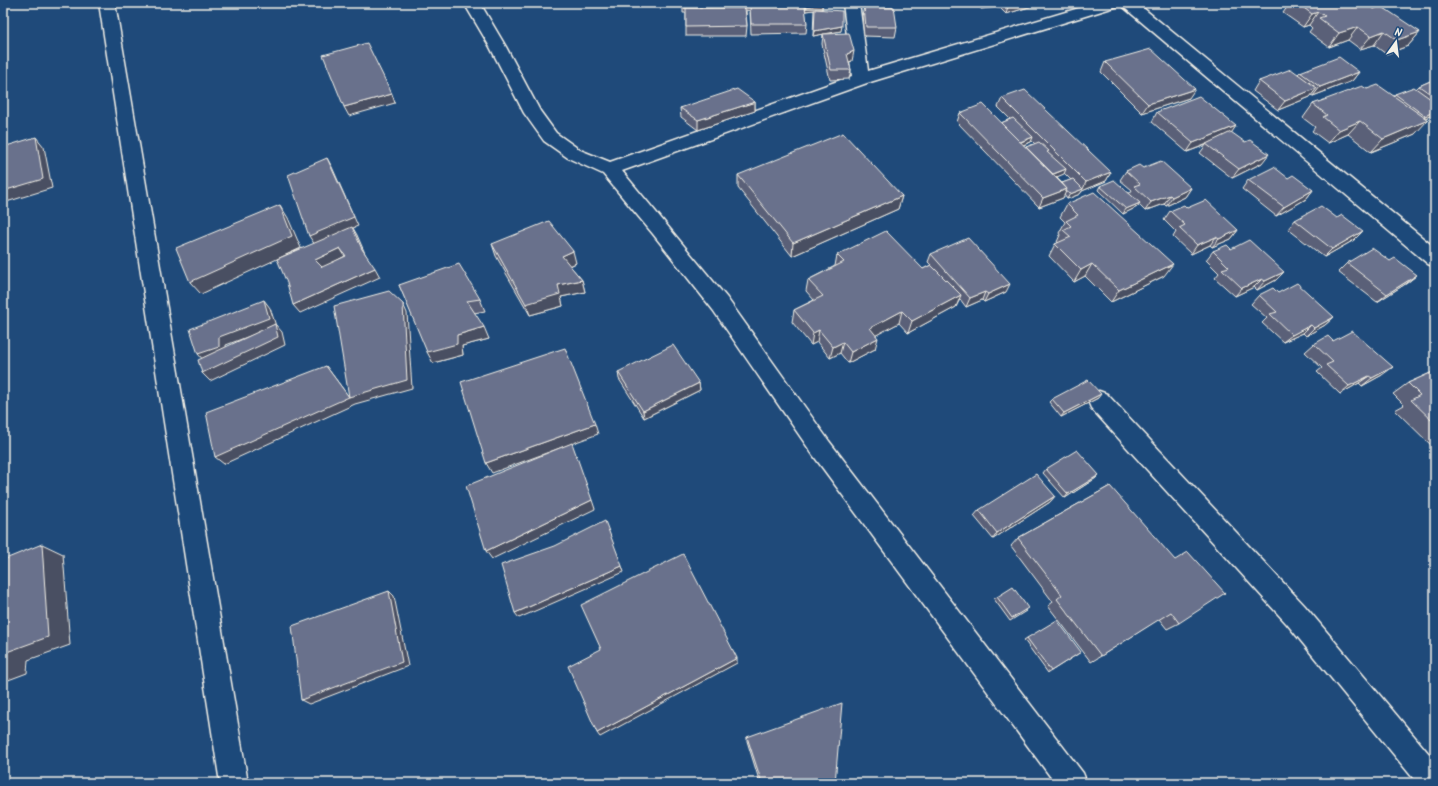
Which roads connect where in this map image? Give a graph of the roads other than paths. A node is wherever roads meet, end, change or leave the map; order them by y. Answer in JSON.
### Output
{"nodes":[{"id":1,"x":107,"y":3,"type":"edge"},
{"id":2,"x":472,"y":3,"type":"edge"},
{"id":3,"x":851,"y":3,"type":"edge"},
{"id":4,"x":1113,"y":3,"type":"edge"},
{"id":5,"x":1127,"y":3,"type":"edge"},
{"id":6,"x":1075,"y":8,"type":"edge"},
{"id":7,"x":861,"y":79,"type":"junction"},
{"id":8,"x":609,"y":169,"type":"junction"},
{"id":9,"x":1435,"y":259,"type":"edge"},
{"id":10,"x":1099,"y":401,"type":"edge"},
{"id":11,"x":234,"y":783,"type":"edge"},
{"id":12,"x":1073,"y":783,"type":"edge"},
{"id":13,"x":1435,"y":783,"type":"edge"}],
"edges":[{"from":1,"to":11,"type":"street"},
{"from":2,"to":8,"type":"street"},
{"from":3,"to":7,"type":"street"},
{"from":4,"to":6,"type":"street"},
{"from":5,"to":9,"type":"street"},
{"from":6,"to":7,"type":"street"},
{"from":7,"to":8,"type":"street"},
{"from":8,"to":12,"type":"street"},
{"from":10,"to":13,"type":"street"}]}
